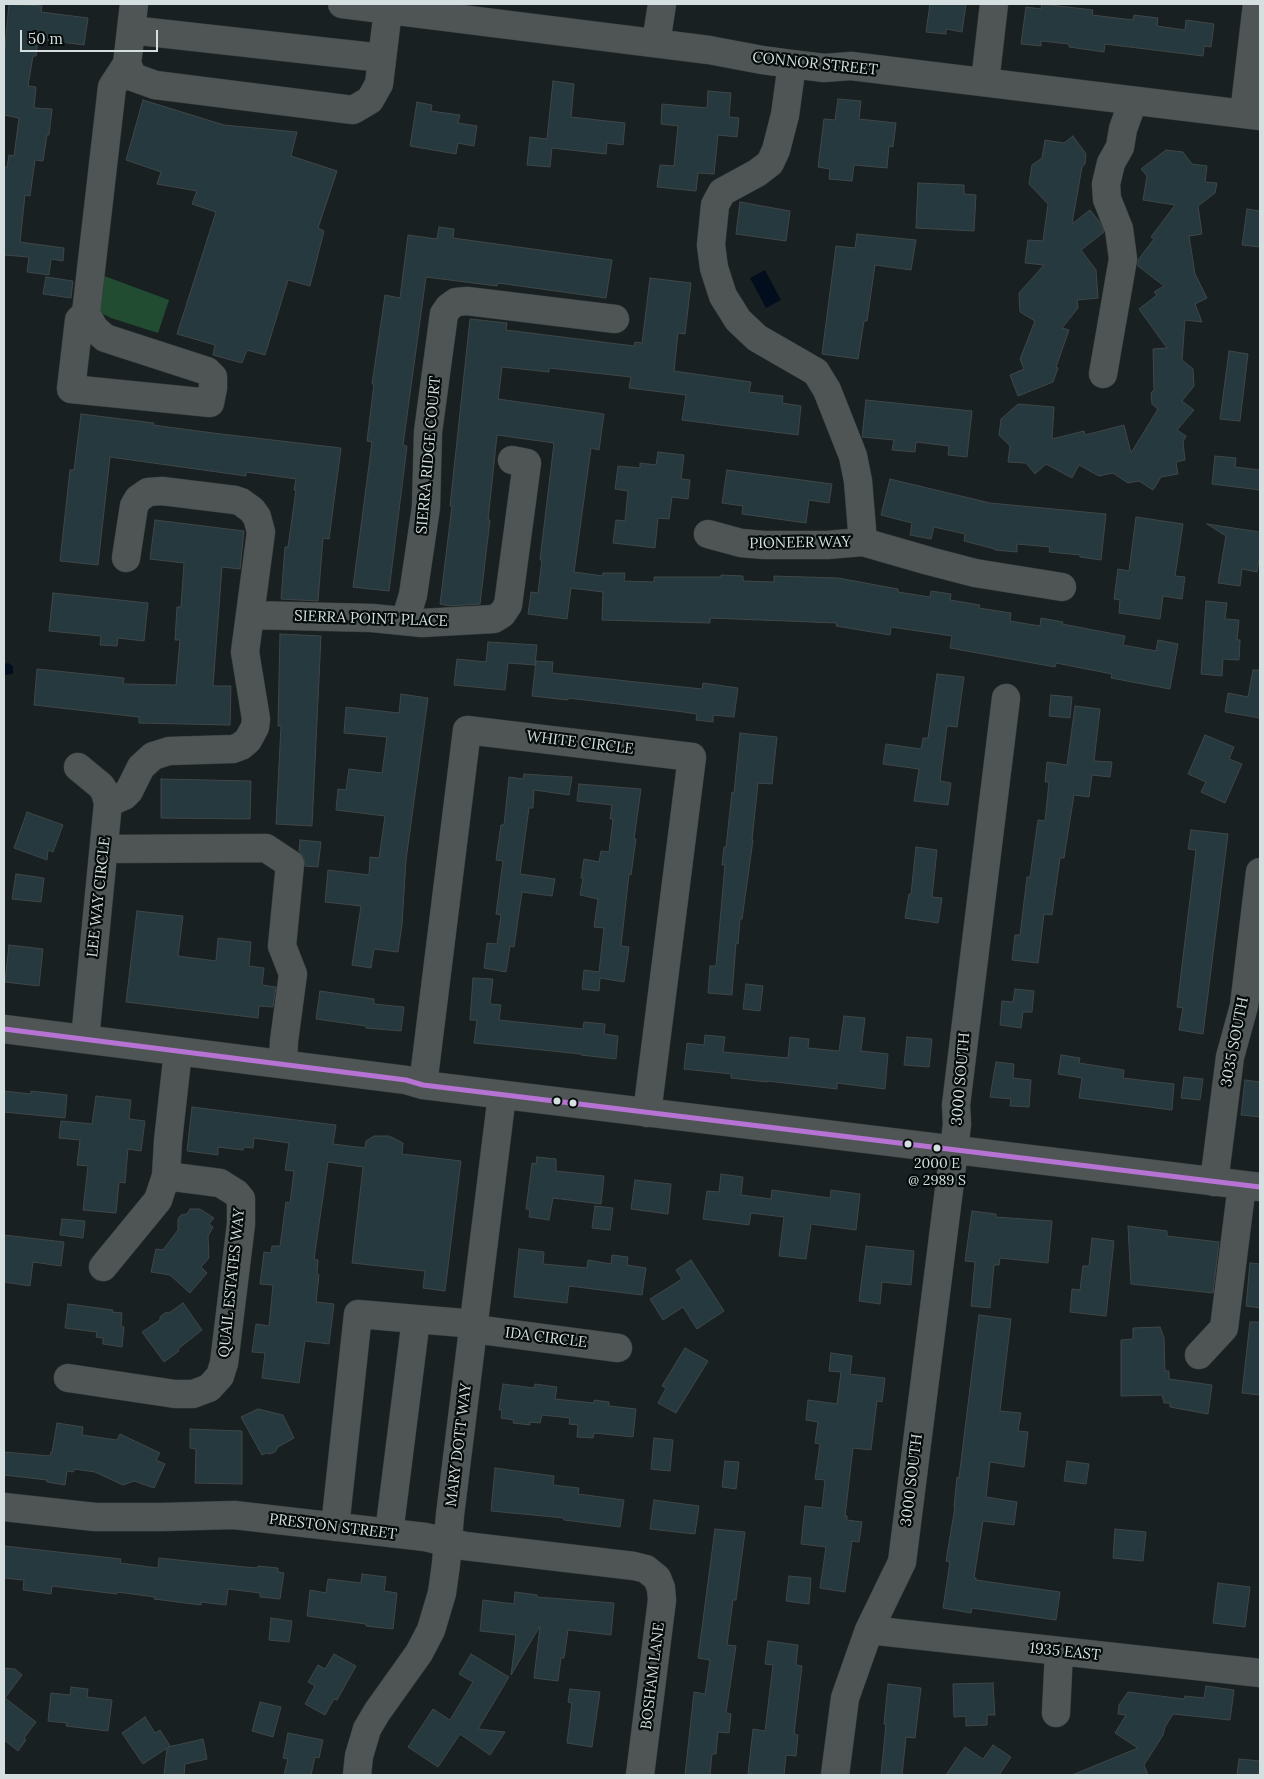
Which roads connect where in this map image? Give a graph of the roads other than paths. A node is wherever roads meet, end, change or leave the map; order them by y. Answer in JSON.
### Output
{"nodes":[{"id":1,"x":342,"y":4,"type":"edge"},
{"id":2,"x":662,"y":4,"type":"edge"},
{"id":3,"x":994,"y":4,"type":"edge"},
{"id":4,"x":1257,"y":4,"type":"edge"},
{"id":5,"x":388,"y":10,"type":"junction"},
{"id":6,"x":132,"y":17,"type":"edge"},
{"id":7,"x":656,"y":43,"type":"junction"},
{"id":8,"x":382,"y":58,"type":"junction"},
{"id":9,"x":127,"y":64,"type":"junction"},
{"id":10,"x":792,"y":64,"type":"junction"},
{"id":11,"x":985,"y":82,"type":"junction"},
{"id":12,"x":1121,"y":99,"type":"junction"},
{"id":13,"x":1252,"y":114,"type":"edge"},
{"id":14,"x":86,"y":314,"type":"junction"},
{"id":15,"x":615,"y":320,"type":"dead end"},
{"id":16,"x":1103,"y":374,"type":"dead end"},
{"id":17,"x":512,"y":460,"type":"dead end"},
{"id":18,"x":708,"y":534,"type":"dead end"},
{"id":19,"x":862,"y":542,"type":"junction"},
{"id":20,"x":126,"y":558,"type":"dead end"},
{"id":21,"x":1062,"y":587,"type":"dead end"},
{"id":22,"x":250,"y":615,"type":"junction"},
{"id":23,"x":405,"y":621,"type":"junction"},
{"id":24,"x":1006,"y":698,"type":"dead end"},
{"id":25,"x":78,"y":767,"type":"dead end"},
{"id":26,"x":108,"y":803,"type":"junction"},
{"id":27,"x":104,"y":849,"type":"junction"},
{"id":28,"x":1260,"y":872,"type":"edge"},
{"id":29,"x":4,"y":1029,"type":"edge"},
{"id":30,"x":85,"y":1039,"type":"junction"},
{"id":31,"x":178,"y":1051,"type":"junction"},
{"id":32,"x":283,"y":1064,"type":"junction"},
{"id":33,"x":422,"y":1085,"type":"junction"},
{"id":34,"x":502,"y":1095,"type":"junction"},
{"id":35,"x":647,"y":1112,"type":"junction"},
{"id":36,"x":954,"y":1150,"type":"junction"},
{"id":37,"x":166,"y":1176,"type":"junction"},
{"id":38,"x":1214,"y":1182,"type":"junction"},
{"id":39,"x":1251,"y":1186,"type":"edge"},
{"id":40,"x":103,"y":1267,"type":"dead end"},
{"id":41,"x":416,"y":1320,"type":"junction"},
{"id":42,"x":474,"y":1326,"type":"junction"},
{"id":43,"x":618,"y":1348,"type":"dead end"},
{"id":44,"x":1199,"y":1355,"type":"dead end"},
{"id":45,"x":68,"y":1378,"type":"dead end"},
{"id":46,"x":4,"y":1506,"type":"edge"},
{"id":47,"x":335,"y":1527,"type":"junction"},
{"id":48,"x":389,"y":1534,"type":"junction"},
{"id":49,"x":448,"y":1542,"type":"junction"},
{"id":50,"x":657,"y":1578,"type":"joint"},
{"id":51,"x":869,"y":1630,"type":"junction"},
{"id":52,"x":1059,"y":1651,"type":"junction"},
{"id":53,"x":1260,"y":1673,"type":"edge"},
{"id":54,"x":1056,"y":1713,"type":"dead end"},
{"id":55,"x":356,"y":1775,"type":"edge"},
{"id":56,"x":640,"y":1775,"type":"edge"},
{"id":57,"x":835,"y":1775,"type":"edge"}],
"edges":[{"from":1,"to":5,"type":"street","name":"CONNOR STREET"},
{"from":2,"to":7,"type":"street"},
{"from":3,"to":11,"type":"street"},
{"from":4,"to":13,"type":"street"},
{"from":5,"to":7,"type":"street","name":"CONNOR STREET"},
{"from":5,"to":8,"type":"street"},
{"from":6,"to":8,"type":"street"},
{"from":6,"to":9,"type":"street"},
{"from":7,"to":10,"type":"street","name":"CONNOR STREET"},
{"from":8,"to":9,"type":"street"},
{"from":9,"to":14,"type":"street"},
{"from":10,"to":11,"type":"street","name":"CONNOR STREET"},
{"from":10,"to":19,"type":"street"},
{"from":11,"to":12,"type":"street","name":"CONNOR STREET"},
{"from":12,"to":13,"type":"street","name":"CONNOR STREET"},
{"from":12,"to":16,"type":"street"},
{"from":14,"to":14,"type":"street"},
{"from":15,"to":23,"type":"street","name":"SIERRA RIDGE COURT"},
{"from":17,"to":23,"type":"street","name":"SIERRA POINT PLACE"},
{"from":18,"to":19,"type":"street","name":"PIONEER WAY"},
{"from":19,"to":21,"type":"street"},
{"from":20,"to":22,"type":"street"},
{"from":22,"to":23,"type":"street","name":"SIERRA POINT PLACE"},
{"from":22,"to":26,"type":"street"},
{"from":24,"to":36,"type":"street","name":"3000 SOUTH"},
{"from":25,"to":26,"type":"street"},
{"from":26,"to":27,"type":"street","name":"LEE WAY CIRCLE"},
{"from":27,"to":30,"type":"street","name":"LEE WAY CIRCLE"},
{"from":27,"to":32,"type":"street"},
{"from":28,"to":38,"type":"street","name":"3035 SOUTH"},
{"from":29,"to":30,"type":"street"},
{"from":30,"to":31,"type":"street"},
{"from":31,"to":32,"type":"street"},
{"from":31,"to":37,"type":"street"},
{"from":32,"to":33,"type":"street"},
{"from":33,"to":34,"type":"street"},
{"from":33,"to":35,"type":"street","name":"WHITE CIRCLE"},
{"from":34,"to":35,"type":"street"},
{"from":34,"to":42,"type":"street","name":"MARY DOTT WAY"},
{"from":35,"to":36,"type":"street"},
{"from":36,"to":38,"type":"street"},
{"from":36,"to":51,"type":"street","name":"3000 SOUTH"},
{"from":37,"to":40,"type":"street"},
{"from":37,"to":45,"type":"street","name":"QUAIL ESTATES WAY"},
{"from":38,"to":39,"type":"street"},
{"from":39,"to":44,"type":"street"},
{"from":41,"to":42,"type":"street","name":"IDA CIRCLE"},
{"from":41,"to":47,"type":"street","name":"IDA CIRCLE"},
{"from":41,"to":48,"type":"street"},
{"from":42,"to":43,"type":"street","name":"IDA CIRCLE"},
{"from":42,"to":49,"type":"street","name":"MARY DOTT WAY"},
{"from":46,"to":47,"type":"street","name":"PRESTON STREET"},
{"from":47,"to":48,"type":"street","name":"PRESTON STREET"},
{"from":48,"to":49,"type":"street","name":"PRESTON STREET"},
{"from":49,"to":50,"type":"street","name":"PRESTON STREET"},
{"from":49,"to":55,"type":"street","name":"MARY DOTT WAY"},
{"from":50,"to":56,"type":"street","name":"BOSHAM LANE"},
{"from":51,"to":52,"type":"street","name":"1935 EAST"},
{"from":51,"to":57,"type":"street","name":"3000 SOUTH"},
{"from":52,"to":53,"type":"street","name":"1935 EAST"},
{"from":52,"to":54,"type":"street"}]}
